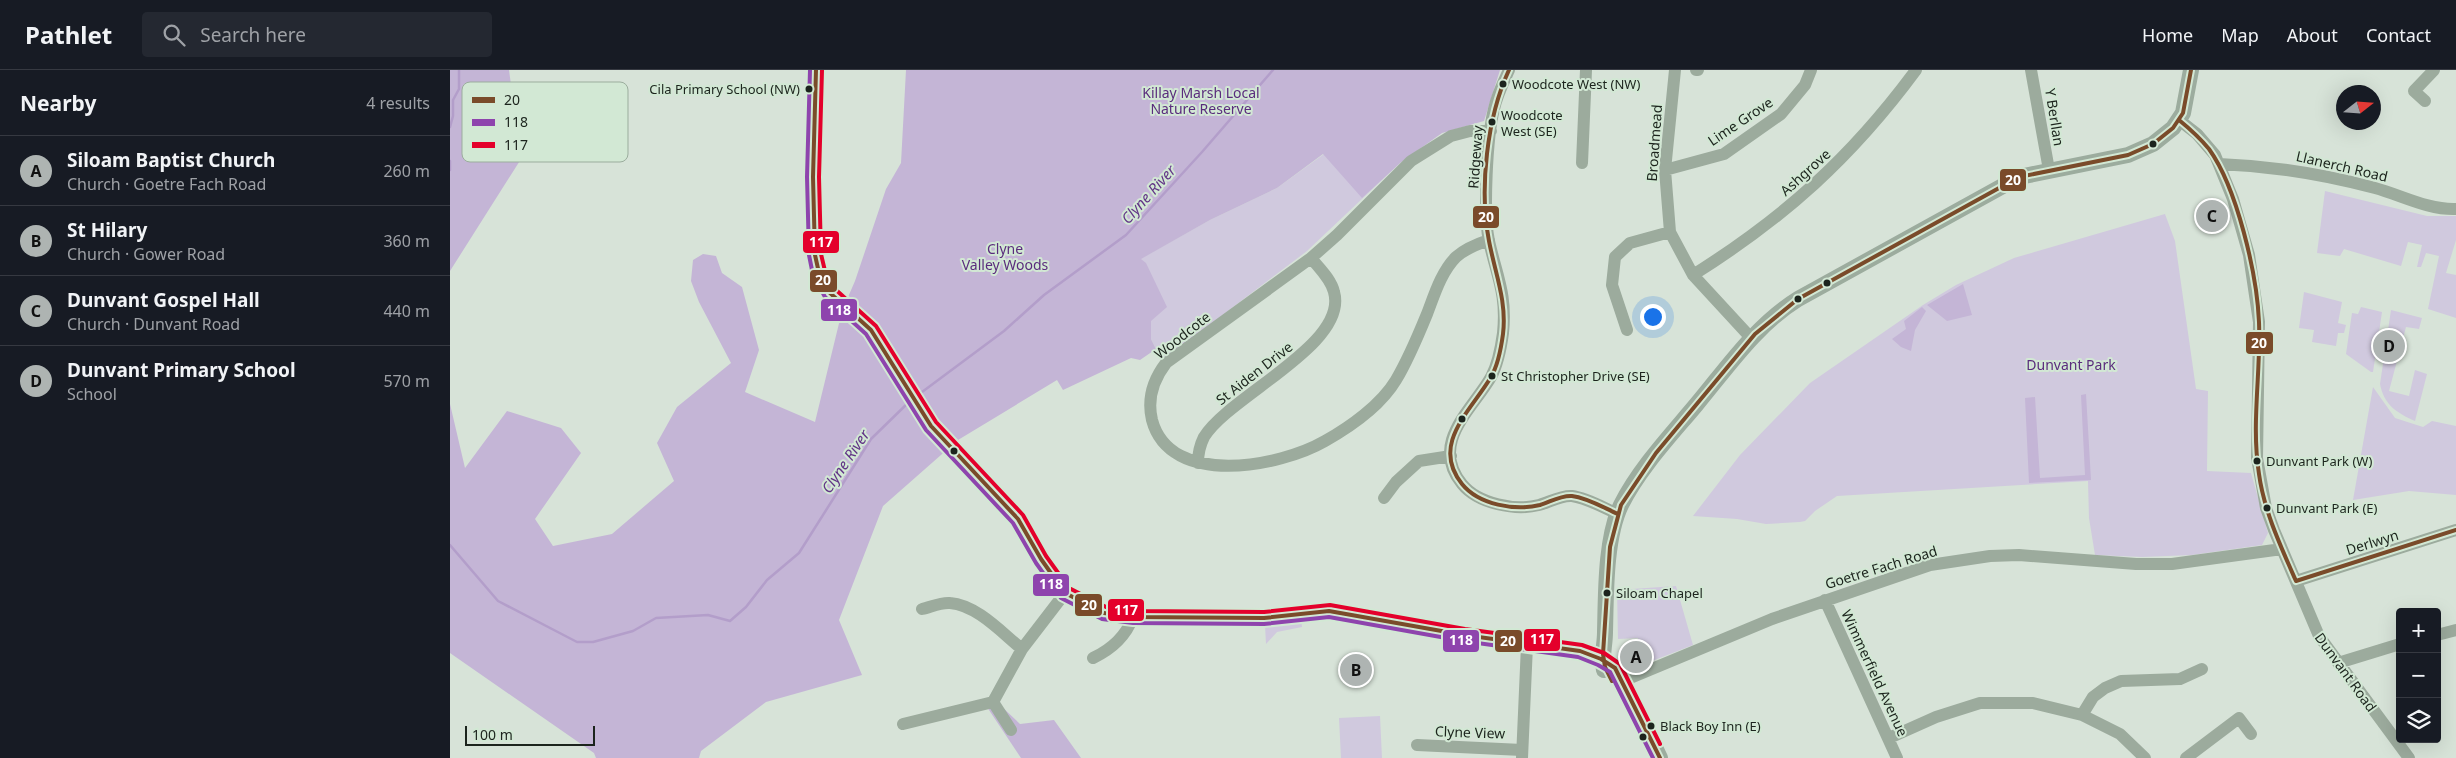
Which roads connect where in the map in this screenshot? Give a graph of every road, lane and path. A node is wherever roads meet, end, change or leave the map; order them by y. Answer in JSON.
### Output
{"nodes":[{"id":1,"x":816,"y":70,"type":"edge"},
{"id":2,"x":1509,"y":70,"type":"edge"},
{"id":3,"x":1586,"y":70,"type":"edge"},
{"id":4,"x":1675,"y":70,"type":"edge"},
{"id":5,"x":1812,"y":70,"type":"edge"},
{"id":6,"x":1916,"y":70,"type":"edge"},
{"id":7,"x":2031,"y":70,"type":"edge"},
{"id":8,"x":2191,"y":70,"type":"edge"},
{"id":9,"x":2434,"y":70,"type":"edge"},
{"id":10,"x":2425,"y":101,"type":"dead end"},
{"id":11,"x":2179,"y":120,"type":"junction"},
{"id":12,"x":1491,"y":131,"type":"junction"},
{"id":13,"x":1581,"y":164,"type":"dead end"},
{"id":14,"x":2219,"y":164,"type":"junction"},
{"id":15,"x":1665,"y":170,"type":"junction"},
{"id":16,"x":2049,"y":170,"type":"junction"},
{"id":17,"x":2456,"y":209,"type":"edge"},
{"id":18,"x":1670,"y":232,"type":"junction"},
{"id":19,"x":1489,"y":240,"type":"junction"},
{"id":20,"x":1310,"y":258,"type":"junction"},
{"id":21,"x":1693,"y":274,"type":"junction"},
{"id":22,"x":1627,"y":331,"type":"dead end"},
{"id":23,"x":1752,"y":339,"type":"junction"},
{"id":24,"x":1451,"y":456,"type":"junction"},
{"id":25,"x":1198,"y":463,"type":"junction"},
{"id":26,"x":1384,"y":498,"type":"dead end"},
{"id":27,"x":1618,"y":514,"type":"junction"},
{"id":28,"x":2456,"y":530,"type":"edge"},
{"id":29,"x":2282,"y":549,"type":"junction"},
{"id":30,"x":2296,"y":581,"type":"junction"},
{"id":31,"x":1065,"y":593,"type":"junction"},
{"id":32,"x":1825,"y":600,"type":"junction"},
{"id":33,"x":922,"y":608,"type":"dead end"},
{"id":34,"x":1133,"y":617,"type":"junction"},
{"id":35,"x":2456,"y":630,"type":"edge"},
{"id":36,"x":2441,"y":634,"type":"edge"},
{"id":37,"x":1527,"y":645,"type":"junction"},
{"id":38,"x":2396,"y":645,"type":"edge"},
{"id":39,"x":1022,"y":650,"type":"junction"},
{"id":40,"x":1098,"y":652,"type":"dead end"},
{"id":41,"x":1601,"y":659,"type":"junction"},
{"id":42,"x":2338,"y":663,"type":"junction"},
{"id":43,"x":2202,"y":668,"type":"dead end"},
{"id":44,"x":1623,"y":681,"type":"junction"},
{"id":45,"x":993,"y":702,"type":"junction"},
{"id":46,"x":2082,"y":715,"type":"junction"},
{"id":47,"x":904,"y":724,"type":"dead end"},
{"id":48,"x":1011,"y":730,"type":"dead end"},
{"id":49,"x":2250,"y":734,"type":"dead end"},
{"id":50,"x":1889,"y":738,"type":"junction"},
{"id":51,"x":1417,"y":745,"type":"dead end"},
{"id":52,"x":1657,"y":752,"type":"edge"},
{"id":53,"x":1522,"y":754,"type":"edge"},
{"id":54,"x":1897,"y":758,"type":"edge"},
{"id":55,"x":2144,"y":758,"type":"edge"},
{"id":56,"x":2186,"y":758,"type":"edge"},
{"id":57,"x":2409,"y":758,"type":"edge"}],
"edges":[{"from":1,"to":31,"type":"main road"},
{"from":2,"to":12,"type":"street","name":"Ridgeway"},
{"from":3,"to":13,"type":"street"},
{"from":4,"to":15,"type":"street","name":"Broadmead"},
{"from":5,"to":15,"type":"street","name":"Lime Grove"},
{"from":6,"to":21,"type":"street","name":"Ashgrove"},
{"from":7,"to":16,"type":"street","name":"Y Berllan"},
{"from":8,"to":11,"type":"main road"},
{"from":9,"to":10,"type":"street"},
{"from":11,"to":14,"type":"street","name":"Dunvant Road"},
{"from":11,"to":16,"type":"main road"},
{"from":12,"to":19,"type":"street","name":"Ridgeway"},
{"from":12,"to":20,"type":"street","name":"Woodcote"},
{"from":14,"to":17,"type":"street","name":"Llanerch Road"},
{"from":14,"to":29,"type":"street","name":"Dunvant Road"},
{"from":15,"to":18,"type":"street","name":"Broadmead"},
{"from":16,"to":23,"type":"main road"},
{"from":18,"to":21,"type":"street","name":"Broadmead"},
{"from":18,"to":22,"type":"street"},
{"from":19,"to":24,"type":"street","name":"Ridgeway"},
{"from":19,"to":25,"type":"street","name":"Woodcote"},
{"from":20,"to":25,"type":"street","name":"St Aiden Drive"},
{"from":20,"to":25,"type":"street","name":"Woodcote"},
{"from":21,"to":23,"type":"street","name":"Broadmead"},
{"from":23,"to":27,"type":"main road"},
{"from":24,"to":26,"type":"street"},
{"from":24,"to":27,"type":"street","name":"Ridgeway"},
{"from":27,"to":41,"type":"main road"},
{"from":28,"to":30,"type":"street","name":"Derlwyn"},
{"from":29,"to":30,"type":"street","name":"Dunvant Road"},
{"from":29,"to":32,"type":"street","name":"Goetre Fach Road"},
{"from":30,"to":42,"type":"street","name":"Dunvant Road"},
{"from":31,"to":34,"type":"main road"},
{"from":31,"to":39,"type":"street"},
{"from":32,"to":44,"type":"street","name":"Goetre Fach Road"},
{"from":32,"to":50,"type":"street","name":"Wimmerfield Avenue"},
{"from":33,"to":39,"type":"street"},
{"from":34,"to":37,"type":"main road"},
{"from":34,"to":40,"type":"street"},
{"from":35,"to":36,"type":"street"},
{"from":37,"to":41,"type":"main road"},
{"from":37,"to":53,"type":"street"},
{"from":38,"to":42,"type":"street"},
{"from":39,"to":45,"type":"street"},
{"from":41,"to":44,"type":"main road"},
{"from":41,"to":52,"type":"main road"},
{"from":42,"to":57,"type":"street","name":"Dunvant Road"},
{"from":43,"to":46,"type":"street"},
{"from":44,"to":52,"type":"main road"},
{"from":45,"to":47,"type":"street"},
{"from":45,"to":48,"type":"street"},
{"from":46,"to":50,"type":"street"},
{"from":46,"to":55,"type":"street"},
{"from":49,"to":56,"type":"street"},
{"from":50,"to":54,"type":"street","name":"Wimmerfield Avenue"},
{"from":51,"to":53,"type":"street","name":"Clyne View"}]}
